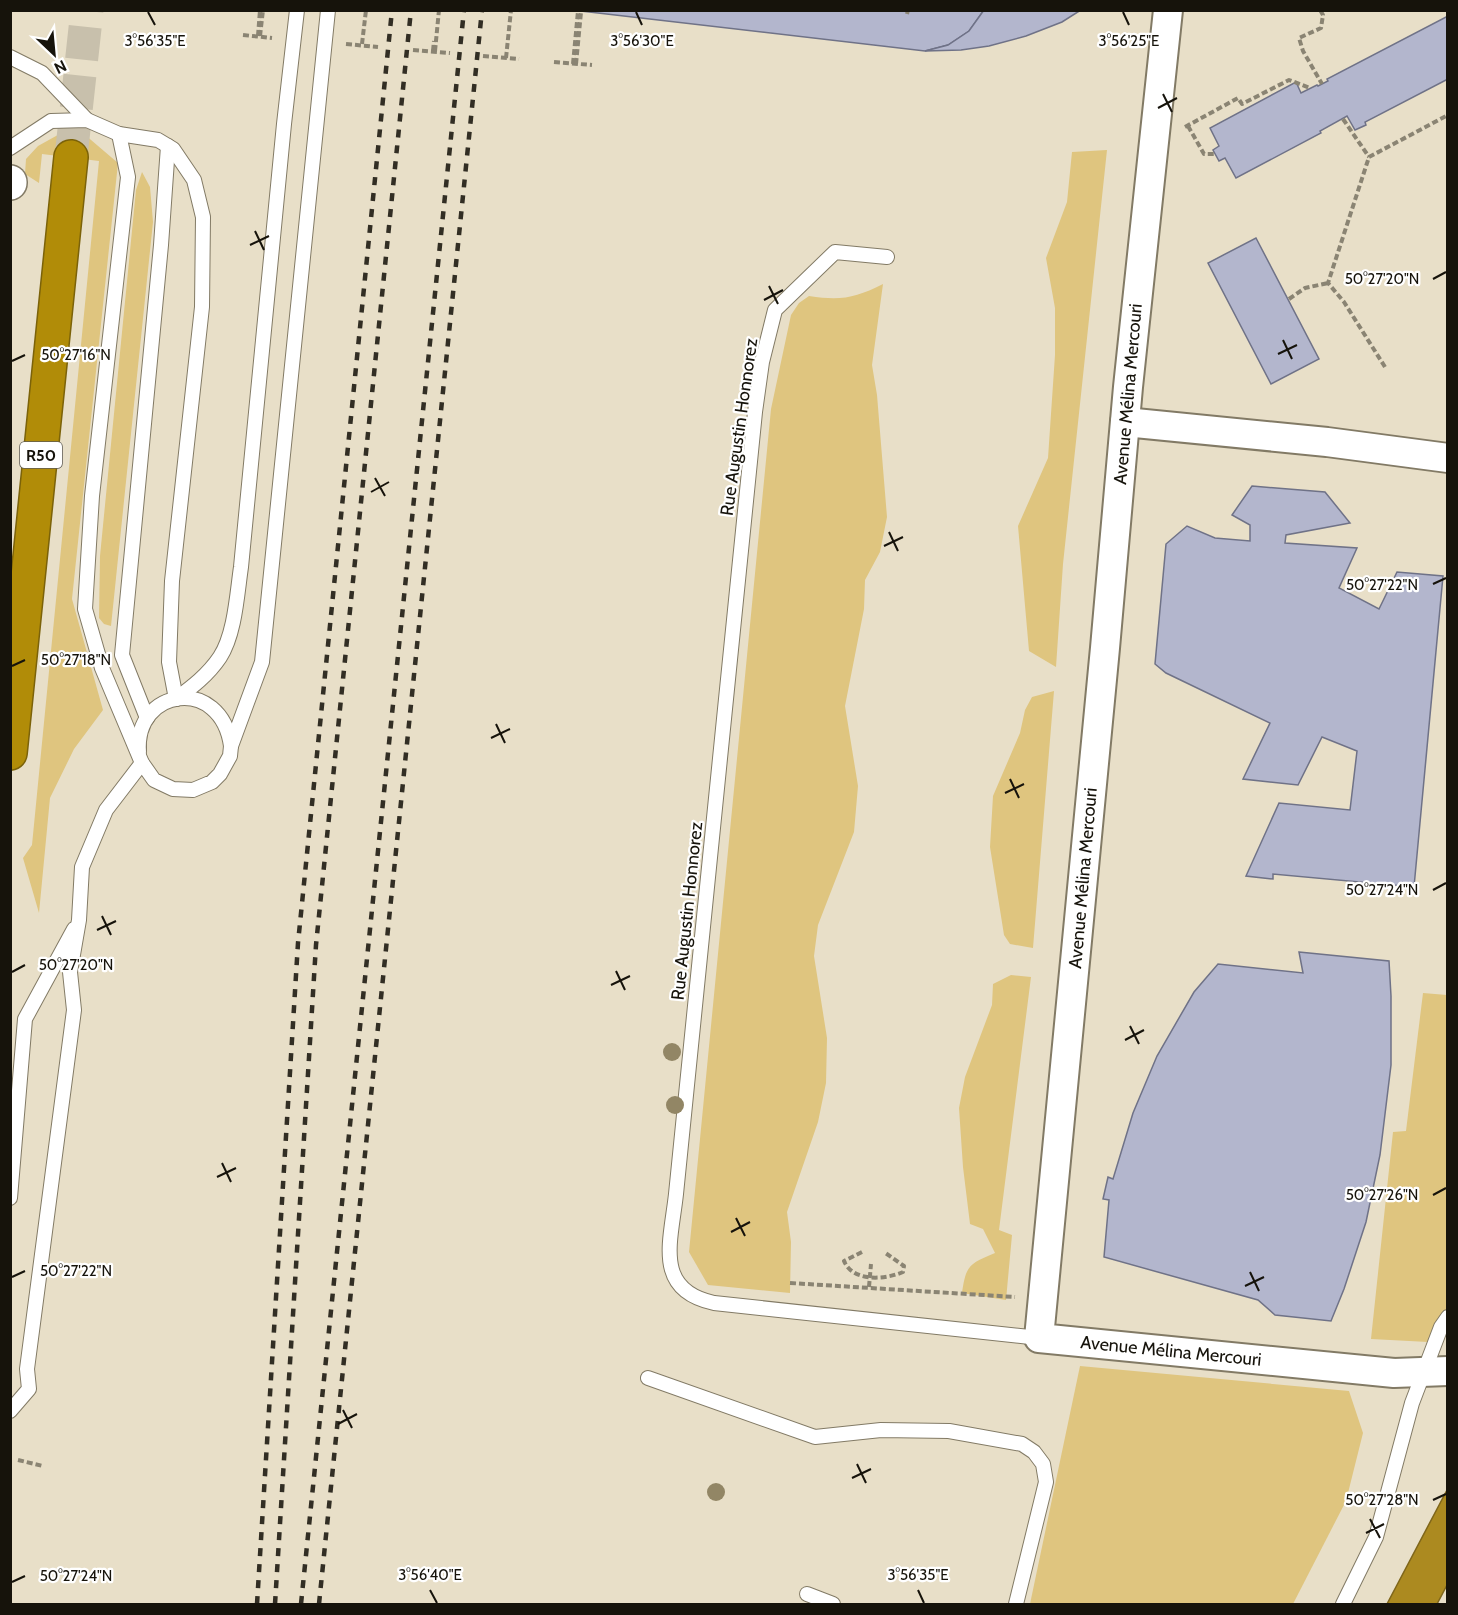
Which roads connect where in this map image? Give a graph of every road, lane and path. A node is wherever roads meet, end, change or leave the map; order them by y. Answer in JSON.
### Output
{"nodes":[{"id":1,"x":262,"y":10,"type":"edge"},
{"id":2,"x":297,"y":10,"type":"edge"},
{"id":3,"x":328,"y":10,"type":"edge"},
{"id":4,"x":365,"y":10,"type":"edge"},
{"id":5,"x":438,"y":10,"type":"edge"},
{"id":6,"x":510,"y":10,"type":"edge"},
{"id":7,"x":1168,"y":10,"type":"edge"},
{"id":8,"x":1320,"y":10,"type":"edge"},
{"id":9,"x":580,"y":11,"type":"edge"},
{"id":10,"x":243,"y":35,"type":"dead end"},
{"id":11,"x":259,"y":36,"type":"junction"},
{"id":12,"x":272,"y":38,"type":"dead end"},
{"id":13,"x":341,"y":44,"type":"dead end"},
{"id":14,"x":361,"y":44,"type":"junction"},
{"id":15,"x":378,"y":47,"type":"dead end"},
{"id":16,"x":414,"y":50,"type":"dead end"},
{"id":17,"x":434,"y":51,"type":"junction"},
{"id":18,"x":450,"y":53,"type":"dead end"},
{"id":19,"x":483,"y":56,"type":"dead end"},
{"id":20,"x":10,"y":57,"type":"edge"},
{"id":21,"x":505,"y":57,"type":"junction"},
{"id":22,"x":519,"y":59,"type":"dead end"},
{"id":23,"x":554,"y":62,"type":"dead end"},
{"id":24,"x":574,"y":64,"type":"junction"},
{"id":25,"x":592,"y":65,"type":"dead end"},
{"id":26,"x":1322,"y":84,"type":"dead end"},
{"id":27,"x":1310,"y":88,"type":"dead end"},
{"id":28,"x":1448,"y":115,"type":"edge"},
{"id":29,"x":1343,"y":119,"type":"dead end"},
{"id":30,"x":87,"y":120,"type":"junction"},
{"id":31,"x":1188,"y":126,"type":"junction"},
{"id":32,"x":1178,"y":131,"type":"dead end"},
{"id":33,"x":119,"y":134,"type":"junction"},
{"id":34,"x":168,"y":146,"type":"junction"},
{"id":35,"x":10,"y":148,"type":"edge"},
{"id":36,"x":1215,"y":154,"type":"dead end"},
{"id":37,"x":71,"y":157,"type":"tunnel mouth"},
{"id":38,"x":1369,"y":157,"type":"junction"},
{"id":39,"x":887,"y":257,"type":"dead end"},
{"id":40,"x":1328,"y":283,"type":"junction"},
{"id":41,"x":1288,"y":299,"type":"dead end"},
{"id":42,"x":1384,"y":368,"type":"dead end"},
{"id":43,"x":1125,"y":422,"type":"junction"},
{"id":44,"x":1448,"y":458,"type":"edge"},
{"id":45,"x":176,"y":699,"type":"junction"},
{"id":46,"x":147,"y":718,"type":"junction"},
{"id":47,"x":231,"y":746,"type":"junction"},
{"id":48,"x":10,"y":753,"type":"edge"},
{"id":49,"x":142,"y":763,"type":"junction"},
{"id":50,"x":79,"y":920,"type":"junction"},
{"id":51,"x":10,"y":1198,"type":"edge"},
{"id":52,"x":862,"y":1252,"type":"dead end"},
{"id":53,"x":884,"y":1252,"type":"dead end"},
{"id":54,"x":871,"y":1264,"type":"dead end"},
{"id":55,"x":870,"y":1277,"type":"junction"},
{"id":56,"x":790,"y":1283,"type":"dead end"},
{"id":57,"x":869,"y":1288,"type":"junction"},
{"id":58,"x":1043,"y":1298,"type":"junction"},
{"id":59,"x":1448,"y":1317,"type":"edge"},
{"id":60,"x":1040,"y":1338,"type":"junction"},
{"id":61,"x":1436,"y":1372,"type":"edge"},
{"id":62,"x":648,"y":1378,"type":"dead end"},
{"id":63,"x":10,"y":1412,"type":"edge"},
{"id":64,"x":18,"y":1460,"type":"dead end"},
{"id":65,"x":43,"y":1466,"type":"dead end"},
{"id":66,"x":807,"y":1594,"type":"dead end"},
{"id":67,"x":833,"y":1605,"type":"edge"},
{"id":68,"x":1016,"y":1605,"type":"edge"},
{"id":69,"x":1343,"y":1605,"type":"edge"}],
"edges":[{"from":1,"to":11,"type":"path"},
{"from":2,"to":45,"type":"lane"},
{"from":3,"to":47,"type":"lane"},
{"from":4,"to":14,"type":"path"},
{"from":5,"to":17,"type":"path"},
{"from":6,"to":21,"type":"path"},
{"from":7,"to":43,"type":"street","name":"Avenue Mélina Mercouri"},
{"from":8,"to":26,"type":"path"},
{"from":9,"to":24,"type":"path"},
{"from":10,"to":11,"type":"path"},
{"from":11,"to":12,"type":"path"},
{"from":13,"to":14,"type":"path"},
{"from":14,"to":15,"type":"path"},
{"from":16,"to":17,"type":"path"},
{"from":17,"to":18,"type":"path"},
{"from":19,"to":21,"type":"path"},
{"from":20,"to":30,"type":"lane"},
{"from":21,"to":22,"type":"path"},
{"from":23,"to":24,"type":"path"},
{"from":24,"to":25,"type":"path"},
{"from":27,"to":31,"type":"path"},
{"from":28,"to":38,"type":"path"},
{"from":29,"to":38,"type":"path"},
{"from":30,"to":33,"type":"lane"},
{"from":30,"to":35,"type":"lane"},
{"from":31,"to":32,"type":"path"},
{"from":31,"to":36,"type":"path"},
{"from":33,"to":34,"type":"lane"},
{"from":33,"to":49,"type":"lane"},
{"from":34,"to":45,"type":"lane"},
{"from":34,"to":46,"type":"lane"},
{"from":37,"to":48,"type":"highway","number":"R50"},
{"from":38,"to":40,"type":"path"},
{"from":39,"to":60,"type":"lane","name":"Rue Augustin Honnorez"},
{"from":40,"to":41,"type":"path"},
{"from":40,"to":42,"type":"path"},
{"from":43,"to":44,"type":"street"},
{"from":43,"to":58,"type":"street","name":"Avenue Mélina Mercouri"},
{"from":45,"to":46,"type":"lane"},
{"from":45,"to":47,"type":"lane"},
{"from":46,"to":49,"type":"lane"},
{"from":47,"to":49,"type":"lane"},
{"from":49,"to":50,"type":"lane"},
{"from":50,"to":51,"type":"lane"},
{"from":50,"to":63,"type":"lane"},
{"from":52,"to":55,"type":"path"},
{"from":53,"to":55,"type":"path"},
{"from":54,"to":55,"type":"path"},
{"from":55,"to":57,"type":"path"},
{"from":56,"to":57,"type":"path"},
{"from":57,"to":58,"type":"path"},
{"from":58,"to":60,"type":"street","name":"Avenue Mélina Mercouri"},
{"from":59,"to":61,"type":"lane"},
{"from":60,"to":61,"type":"street","name":"Avenue Mélina Mercouri"},
{"from":61,"to":69,"type":"lane"},
{"from":62,"to":68,"type":"lane"},
{"from":64,"to":65,"type":"path"},
{"from":66,"to":67,"type":"lane"}]}
